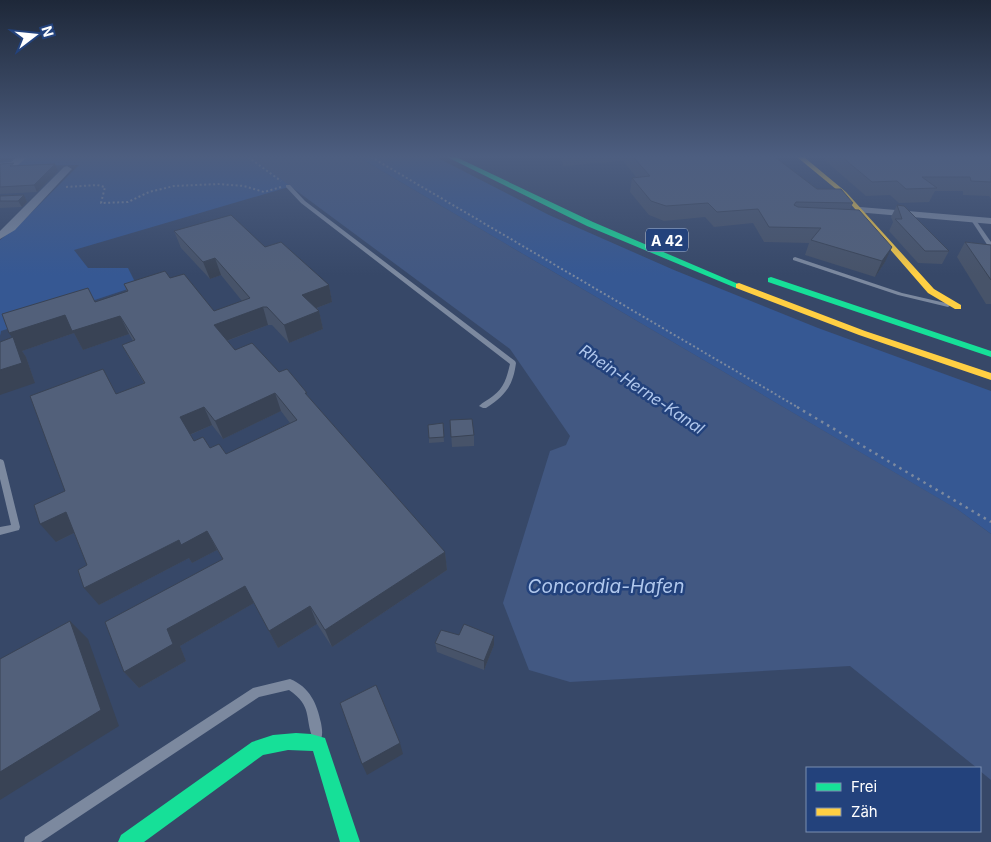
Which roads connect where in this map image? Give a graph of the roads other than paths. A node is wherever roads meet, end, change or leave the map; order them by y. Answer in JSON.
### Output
{"nodes":[{"id":1,"x":28,"y":196,"type":"edge"},
{"id":2,"x":41,"y":196,"type":"edge"},
{"id":3,"x":298,"y":196,"type":"edge"},
{"id":4,"x":531,"y":196,"type":"edge"},
{"id":5,"x":846,"y":196,"type":"edge"},
{"id":6,"x":24,"y":197,"type":"edge"},
{"id":7,"x":863,"y":217,"type":"junction"},
{"id":8,"x":973,"y":220,"type":"junction"},
{"id":9,"x":991,"y":221,"type":"edge"},
{"id":10,"x":0,"y":236,"type":"edge"},
{"id":11,"x":991,"y":246,"type":"edge"},
{"id":12,"x":795,"y":259,"type":"dead end"},
{"id":13,"x":756,"y":274,"type":"dead end"},
{"id":14,"x":958,"y":307,"type":"joint"},
{"id":15,"x":991,"y":354,"type":"edge"},
{"id":16,"x":991,"y":377,"type":"edge"},
{"id":17,"x":483,"y":406,"type":"dead end"},
{"id":18,"x":0,"y":462,"type":"edge"},
{"id":19,"x":0,"y":531,"type":"edge"},
{"id":20,"x":319,"y":744,"type":"junction"},
{"id":21,"x":30,"y":842,"type":"edge"},
{"id":22,"x":128,"y":842,"type":"edge"},
{"id":23,"x":350,"y":842,"type":"edge"}],
"edges":[{"from":1,"to":6,"type":"street"},
{"from":2,"to":10,"type":"street"},
{"from":3,"to":17,"type":"lane"},
{"from":4,"to":16,"type":"main road","number":"A 42"},
{"from":5,"to":7,"type":"main road"},
{"from":7,"to":8,"type":"street"},
{"from":7,"to":14,"type":"main road"},
{"from":8,"to":9,"type":"street"},
{"from":8,"to":11,"type":"lane"},
{"from":12,"to":14,"type":"lane"},
{"from":13,"to":15,"type":"main road"},
{"from":18,"to":19,"type":"lane"},
{"from":20,"to":21,"type":"lane"},
{"from":20,"to":22,"type":"main road"},
{"from":20,"to":23,"type":"main road"}]}
